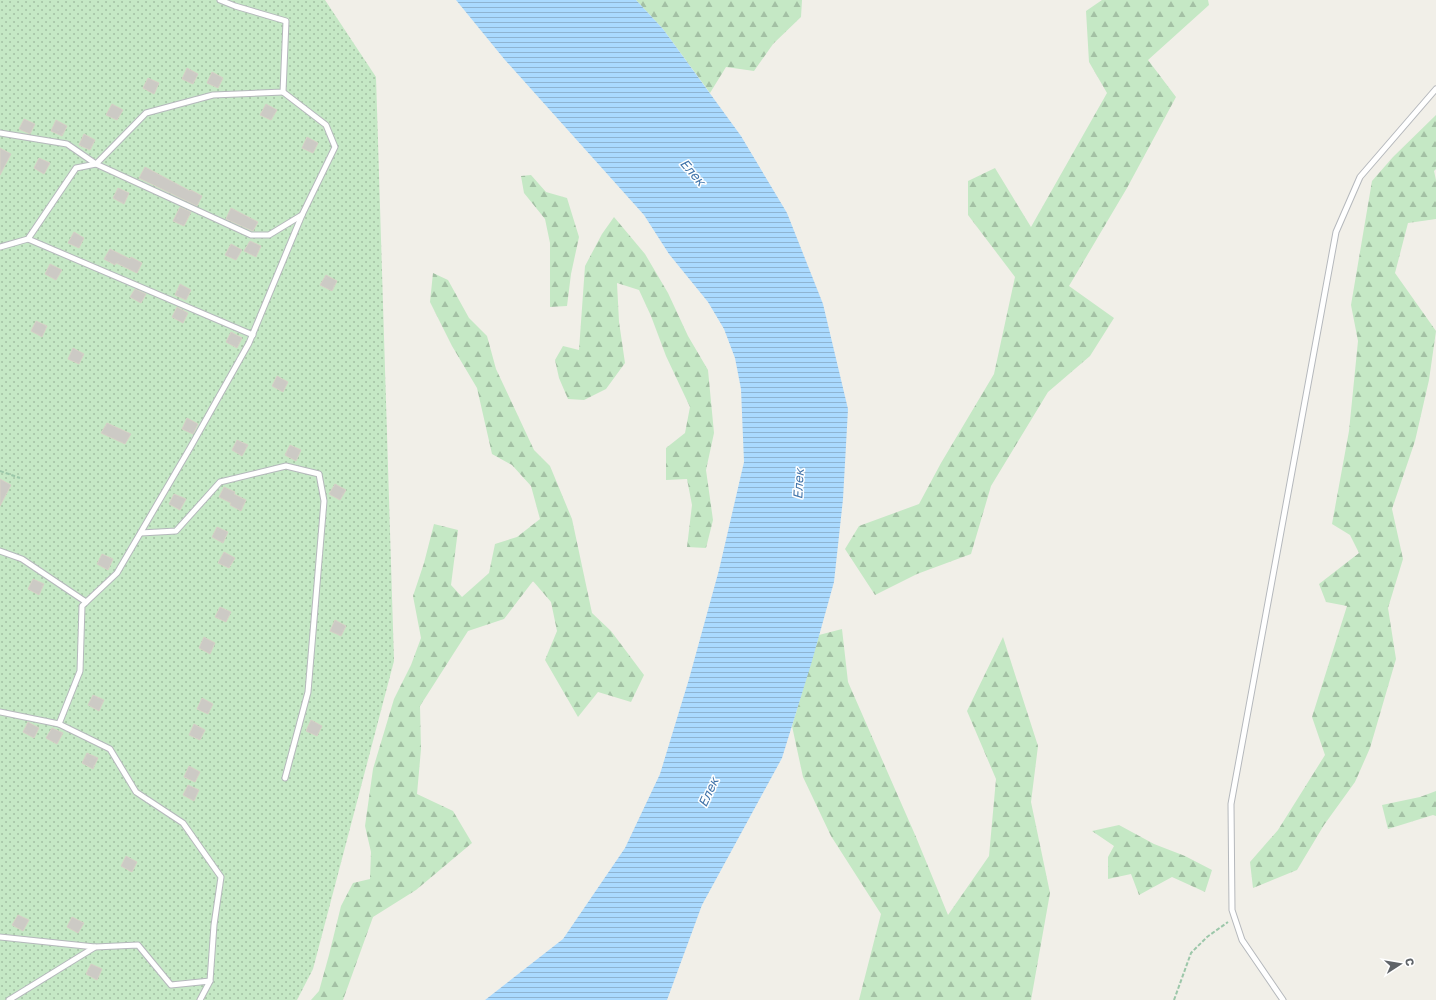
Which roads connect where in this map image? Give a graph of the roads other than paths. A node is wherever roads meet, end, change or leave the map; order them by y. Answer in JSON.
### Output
{"nodes":[{"id":1,"x":220,"y":0,"type":"edge"},
{"id":2,"x":1436,"y":89,"type":"edge"},
{"id":3,"x":283,"y":92,"type":"junction"},
{"id":4,"x":0,"y":133,"type":"edge"},
{"id":5,"x":96,"y":164,"type":"junction"},
{"id":6,"x":302,"y":215,"type":"junction"},
{"id":7,"x":28,"y":240,"type":"junction"},
{"id":8,"x":0,"y":247,"type":"edge"},
{"id":9,"x":253,"y":336,"type":"junction"},
{"id":10,"x":141,"y":533,"type":"junction"},
{"id":11,"x":0,"y":551,"type":"edge"},
{"id":12,"x":86,"y":602,"type":"junction"},
{"id":13,"x":0,"y":712,"type":"edge"},
{"id":14,"x":59,"y":724,"type":"junction"},
{"id":15,"x":285,"y":778,"type":"dead end"},
{"id":16,"x":0,"y":937,"type":"edge"},
{"id":17,"x":95,"y":947,"type":"junction"},
{"id":18,"x":210,"y":981,"type":"junction"},
{"id":19,"x":9,"y":1000,"type":"edge"},
{"id":20,"x":200,"y":1000,"type":"edge"},
{"id":21,"x":1283,"y":1000,"type":"edge"}],
"edges":[{"from":1,"to":3,"type":"lane"},
{"from":2,"to":21,"type":"lane"},
{"from":3,"to":5,"type":"lane"},
{"from":3,"to":6,"type":"lane"},
{"from":4,"to":5,"type":"lane"},
{"from":5,"to":6,"type":"lane"},
{"from":5,"to":7,"type":"lane"},
{"from":6,"to":9,"type":"lane"},
{"from":7,"to":8,"type":"lane"},
{"from":7,"to":9,"type":"lane"},
{"from":9,"to":10,"type":"lane"},
{"from":10,"to":12,"type":"lane"},
{"from":10,"to":15,"type":"lane"},
{"from":11,"to":12,"type":"lane"},
{"from":12,"to":14,"type":"lane"},
{"from":13,"to":14,"type":"lane"},
{"from":14,"to":18,"type":"lane"},
{"from":16,"to":17,"type":"lane"},
{"from":17,"to":18,"type":"lane"},
{"from":17,"to":19,"type":"lane"},
{"from":18,"to":20,"type":"lane"}]}
